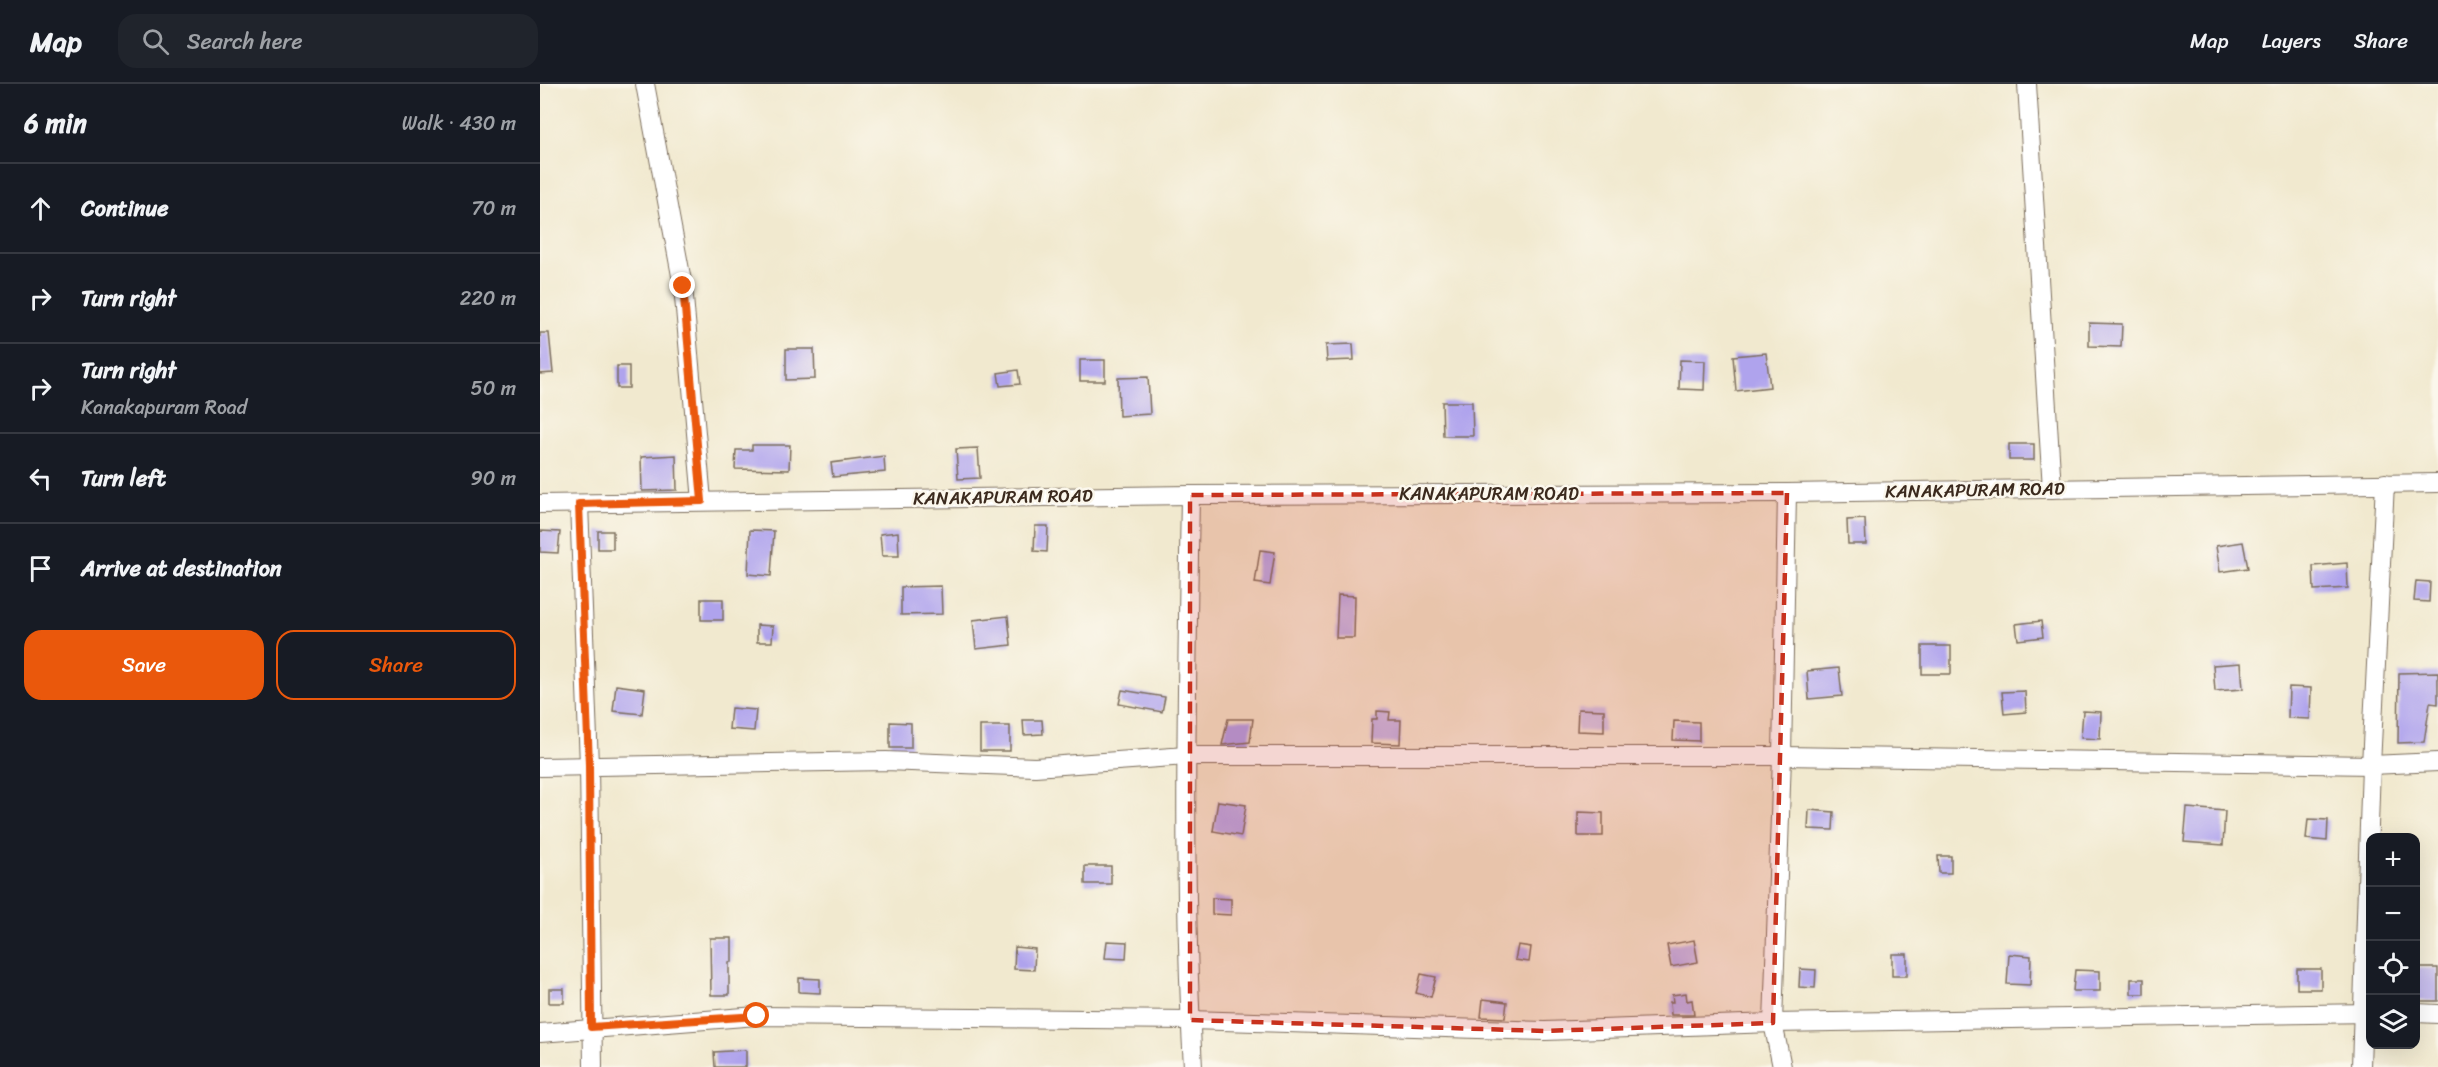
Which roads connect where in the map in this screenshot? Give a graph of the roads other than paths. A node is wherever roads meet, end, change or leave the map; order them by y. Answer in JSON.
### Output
{"nodes":[{"id":1,"x":645,"y":84,"type":"edge"},
{"id":2,"x":2027,"y":84,"type":"edge"},
{"id":3,"x":2385,"y":483,"type":"junction"},
{"id":4,"x":2438,"y":483,"type":"edge"},
{"id":5,"x":2052,"y":489,"type":"junction"},
{"id":6,"x":1786,"y":493,"type":"junction"},
{"id":7,"x":1190,"y":495,"type":"junction"},
{"id":8,"x":702,"y":501,"type":"junction"},
{"id":9,"x":540,"y":504,"type":"edge"},
{"id":10,"x":579,"y":504,"type":"junction"},
{"id":11,"x":1186,"y":756,"type":"junction"},
{"id":12,"x":1782,"y":756,"type":"junction"},
{"id":13,"x":2438,"y":762,"type":"edge"},
{"id":14,"x":589,"y":765,"type":"junction"},
{"id":15,"x":2371,"y":765,"type":"junction"},
{"id":16,"x":540,"y":767,"type":"edge"},
{"id":17,"x":2366,"y":995,"type":"edge"},
{"id":18,"x":2366,"y":1013,"type":"edge"},
{"id":19,"x":2420,"y":1013,"type":"edge"},
{"id":20,"x":2438,"y":1014,"type":"edge"},
{"id":21,"x":1191,"y":1020,"type":"junction"},
{"id":22,"x":1773,"y":1023,"type":"junction"},
{"id":23,"x":591,"y":1027,"type":"junction"},
{"id":24,"x":540,"y":1033,"type":"edge"},
{"id":25,"x":593,"y":1067,"type":"edge"},
{"id":26,"x":1193,"y":1067,"type":"edge"},
{"id":27,"x":1782,"y":1067,"type":"edge"},
{"id":28,"x":2361,"y":1067,"type":"edge"}],
"edges":[{"from":1,"to":8,"type":"street"},
{"from":2,"to":5,"type":"street"},
{"from":3,"to":4,"type":"street","name":"KANAKAPURAM ROAD"},
{"from":3,"to":5,"type":"street","name":"KANAKAPURAM ROAD"},
{"from":3,"to":15,"type":"street"},
{"from":5,"to":6,"type":"street","name":"KANAKAPURAM ROAD"},
{"from":6,"to":7,"type":"street","name":"KANAKAPURAM ROAD"},
{"from":6,"to":12,"type":"street"},
{"from":7,"to":8,"type":"street","name":"KANAKAPURAM ROAD"},
{"from":7,"to":11,"type":"street"},
{"from":8,"to":10,"type":"street","name":"KANAKAPURAM ROAD"},
{"from":9,"to":10,"type":"street","name":"KANAKAPURAM ROAD"},
{"from":10,"to":14,"type":"street"},
{"from":11,"to":12,"type":"street"},
{"from":11,"to":14,"type":"street"},
{"from":11,"to":21,"type":"street"},
{"from":12,"to":15,"type":"street"},
{"from":12,"to":22,"type":"street"},
{"from":13,"to":15,"type":"street"},
{"from":14,"to":16,"type":"street"},
{"from":14,"to":23,"type":"street"},
{"from":15,"to":17,"type":"street"},
{"from":18,"to":22,"type":"street"},
{"from":18,"to":28,"type":"street"},
{"from":19,"to":20,"type":"street"},
{"from":21,"to":22,"type":"street"},
{"from":21,"to":23,"type":"street"},
{"from":21,"to":26,"type":"street"},
{"from":22,"to":27,"type":"street"},
{"from":23,"to":24,"type":"street"},
{"from":23,"to":25,"type":"street"}]}
